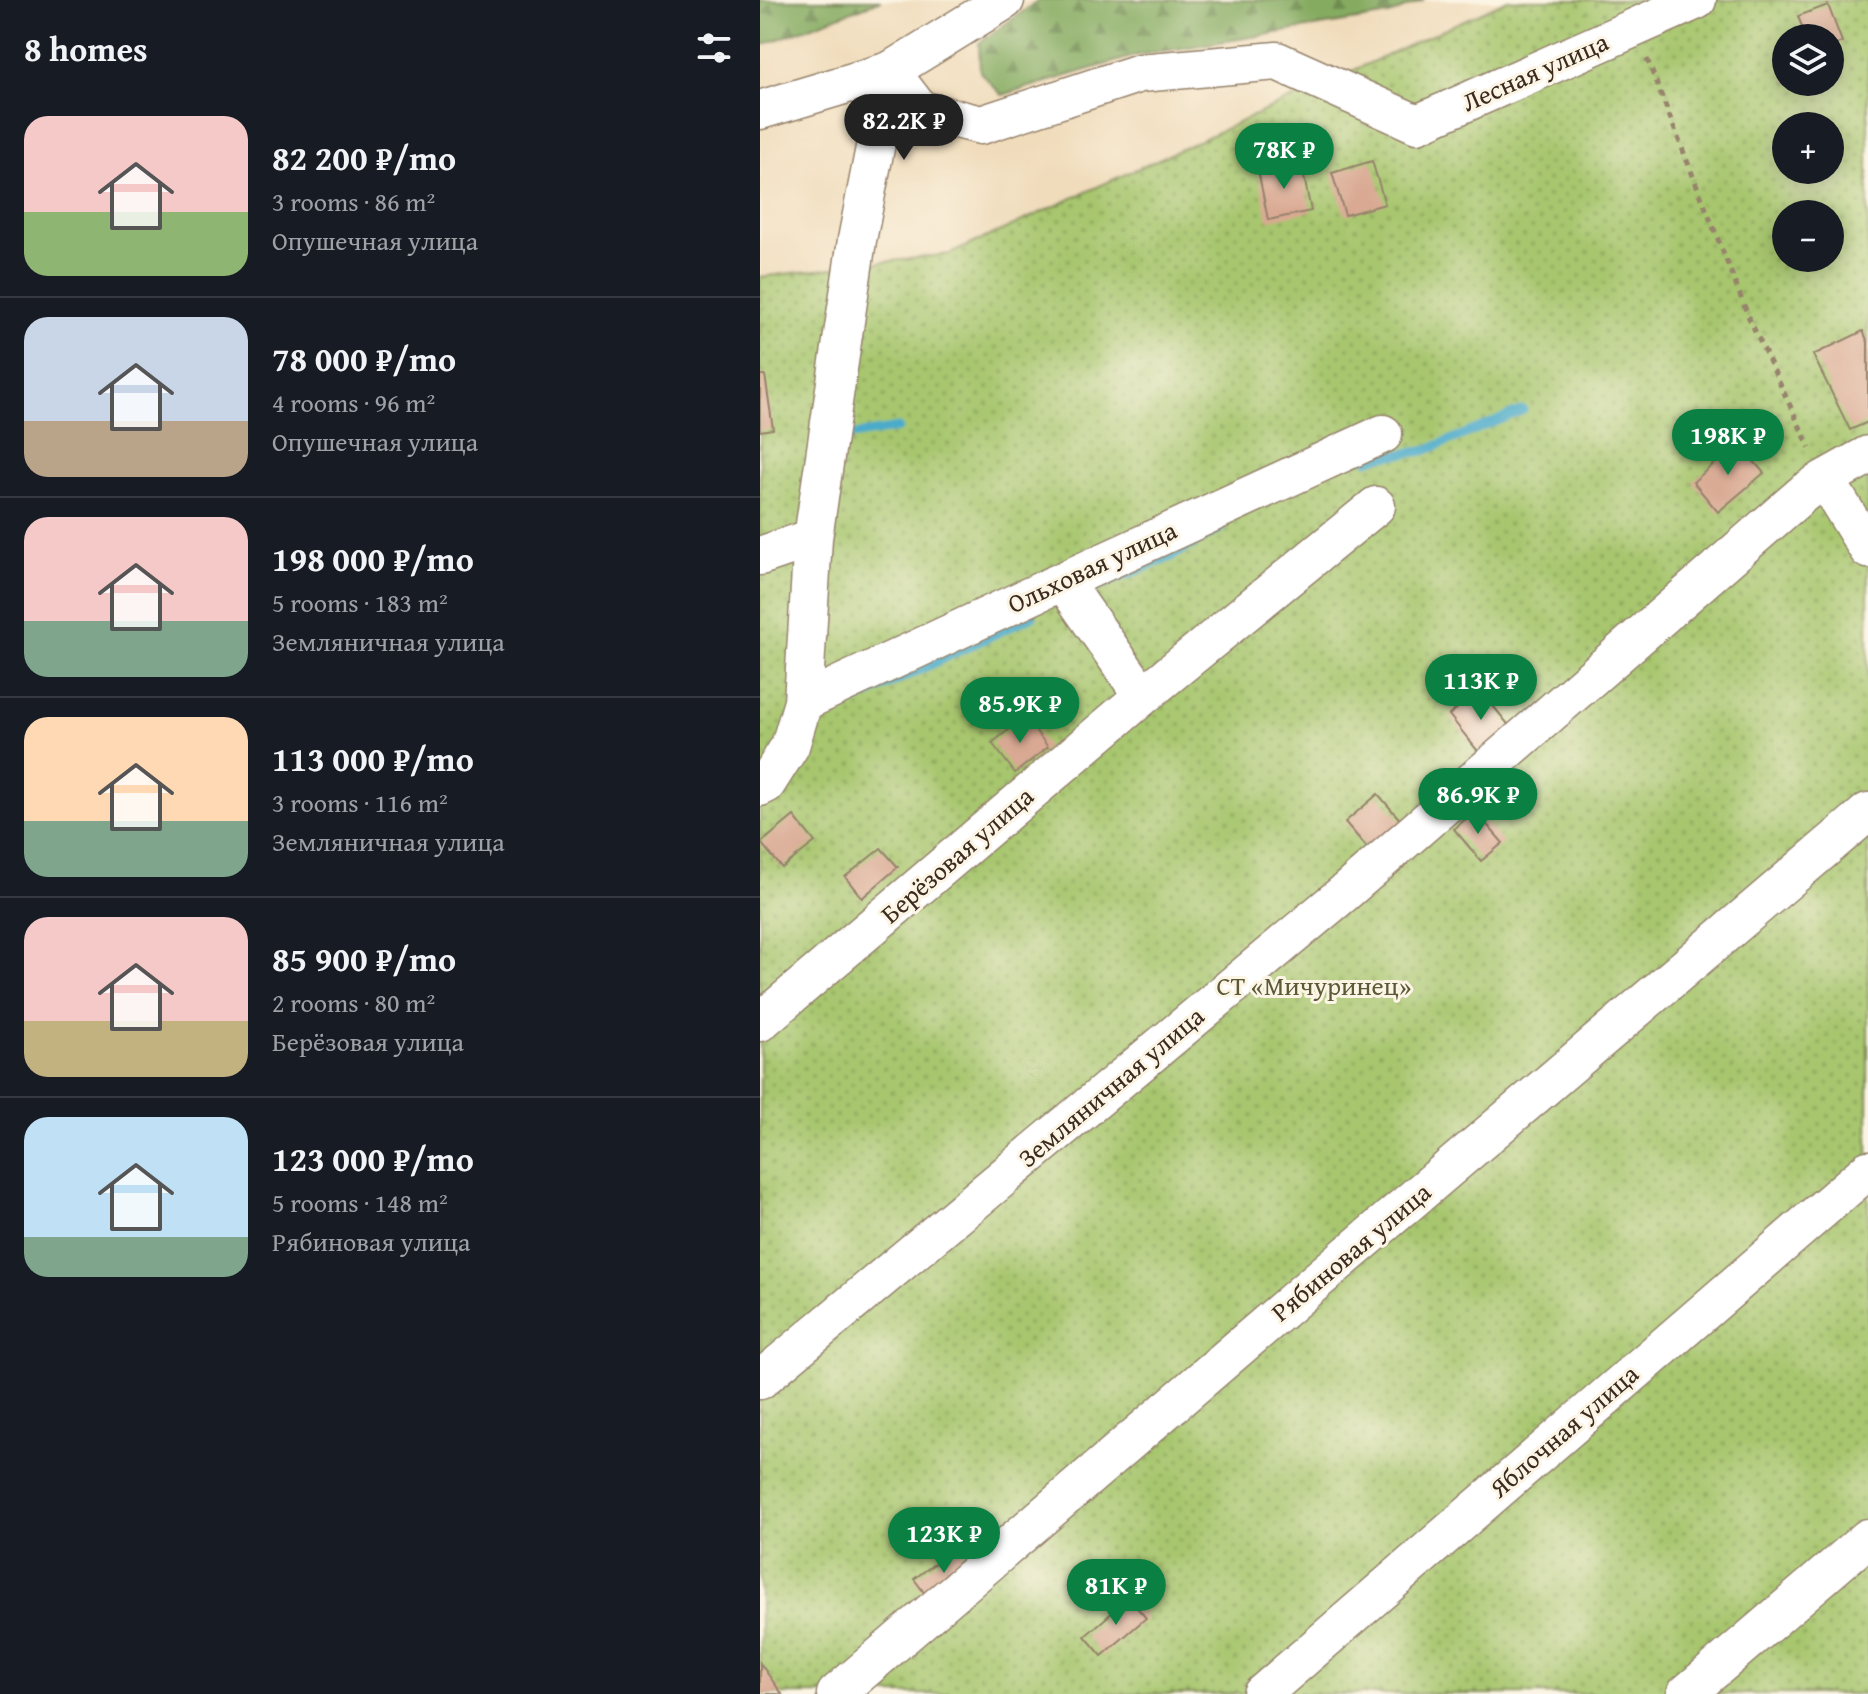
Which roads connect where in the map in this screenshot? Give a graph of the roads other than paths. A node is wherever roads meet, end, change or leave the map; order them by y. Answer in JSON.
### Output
{"nodes":[{"id":1,"x":1005,"y":0,"type":"edge"},
{"id":2,"x":1697,"y":0,"type":"edge"},
{"id":3,"x":890,"y":71,"type":"junction"},
{"id":4,"x":760,"y":110,"type":"edge"},
{"id":5,"x":1383,"y":434,"type":"dead end"},
{"id":6,"x":1868,"y":455,"type":"edge"},
{"id":7,"x":1825,"y":479,"type":"junction"},
{"id":8,"x":1376,"y":506,"type":"dead end"},
{"id":9,"x":813,"y":538,"type":"junction"},
{"id":10,"x":1868,"y":549,"type":"edge"},
{"id":11,"x":760,"y":556,"type":"edge"},
{"id":12,"x":1072,"y":594,"type":"junction"},
{"id":13,"x":1143,"y":696,"type":"junction"},
{"id":14,"x":803,"y":702,"type":"junction"},
{"id":15,"x":760,"y":787,"type":"edge"},
{"id":16,"x":1868,"y":812,"type":"edge"},
{"id":17,"x":760,"y":1022,"type":"edge"},
{"id":18,"x":1868,"y":1170,"type":"edge"},
{"id":19,"x":760,"y":1380,"type":"edge"},
{"id":20,"x":1868,"y":1538,"type":"edge"},
{"id":21,"x":836,"y":1694,"type":"edge"},
{"id":22,"x":1262,"y":1694,"type":"edge"},
{"id":23,"x":1686,"y":1694,"type":"edge"}],
"edges":[{"from":1,"to":3,"type":"street"},
{"from":2,"to":3,"type":"street","name":"Лесная улица"},
{"from":3,"to":4,"type":"street"},
{"from":3,"to":9,"type":"street"},
{"from":5,"to":12,"type":"street","name":"Ольховая улица"},
{"from":6,"to":7,"type":"street","name":"Земляничная улица"},
{"from":7,"to":10,"type":"street"},
{"from":7,"to":19,"type":"street","name":"Земляничная улица"},
{"from":8,"to":13,"type":"street","name":"Берёзовая улица"},
{"from":9,"to":11,"type":"street"},
{"from":9,"to":14,"type":"street"},
{"from":12,"to":13,"type":"street"},
{"from":12,"to":14,"type":"street","name":"Ольховая улица"},
{"from":13,"to":17,"type":"street","name":"Берёзовая улица"},
{"from":14,"to":15,"type":"street"},
{"from":16,"to":21,"type":"street","name":"Рябиновая улица"},
{"from":18,"to":22,"type":"street","name":"Яблочная улица"},
{"from":20,"to":23,"type":"street"}]}
